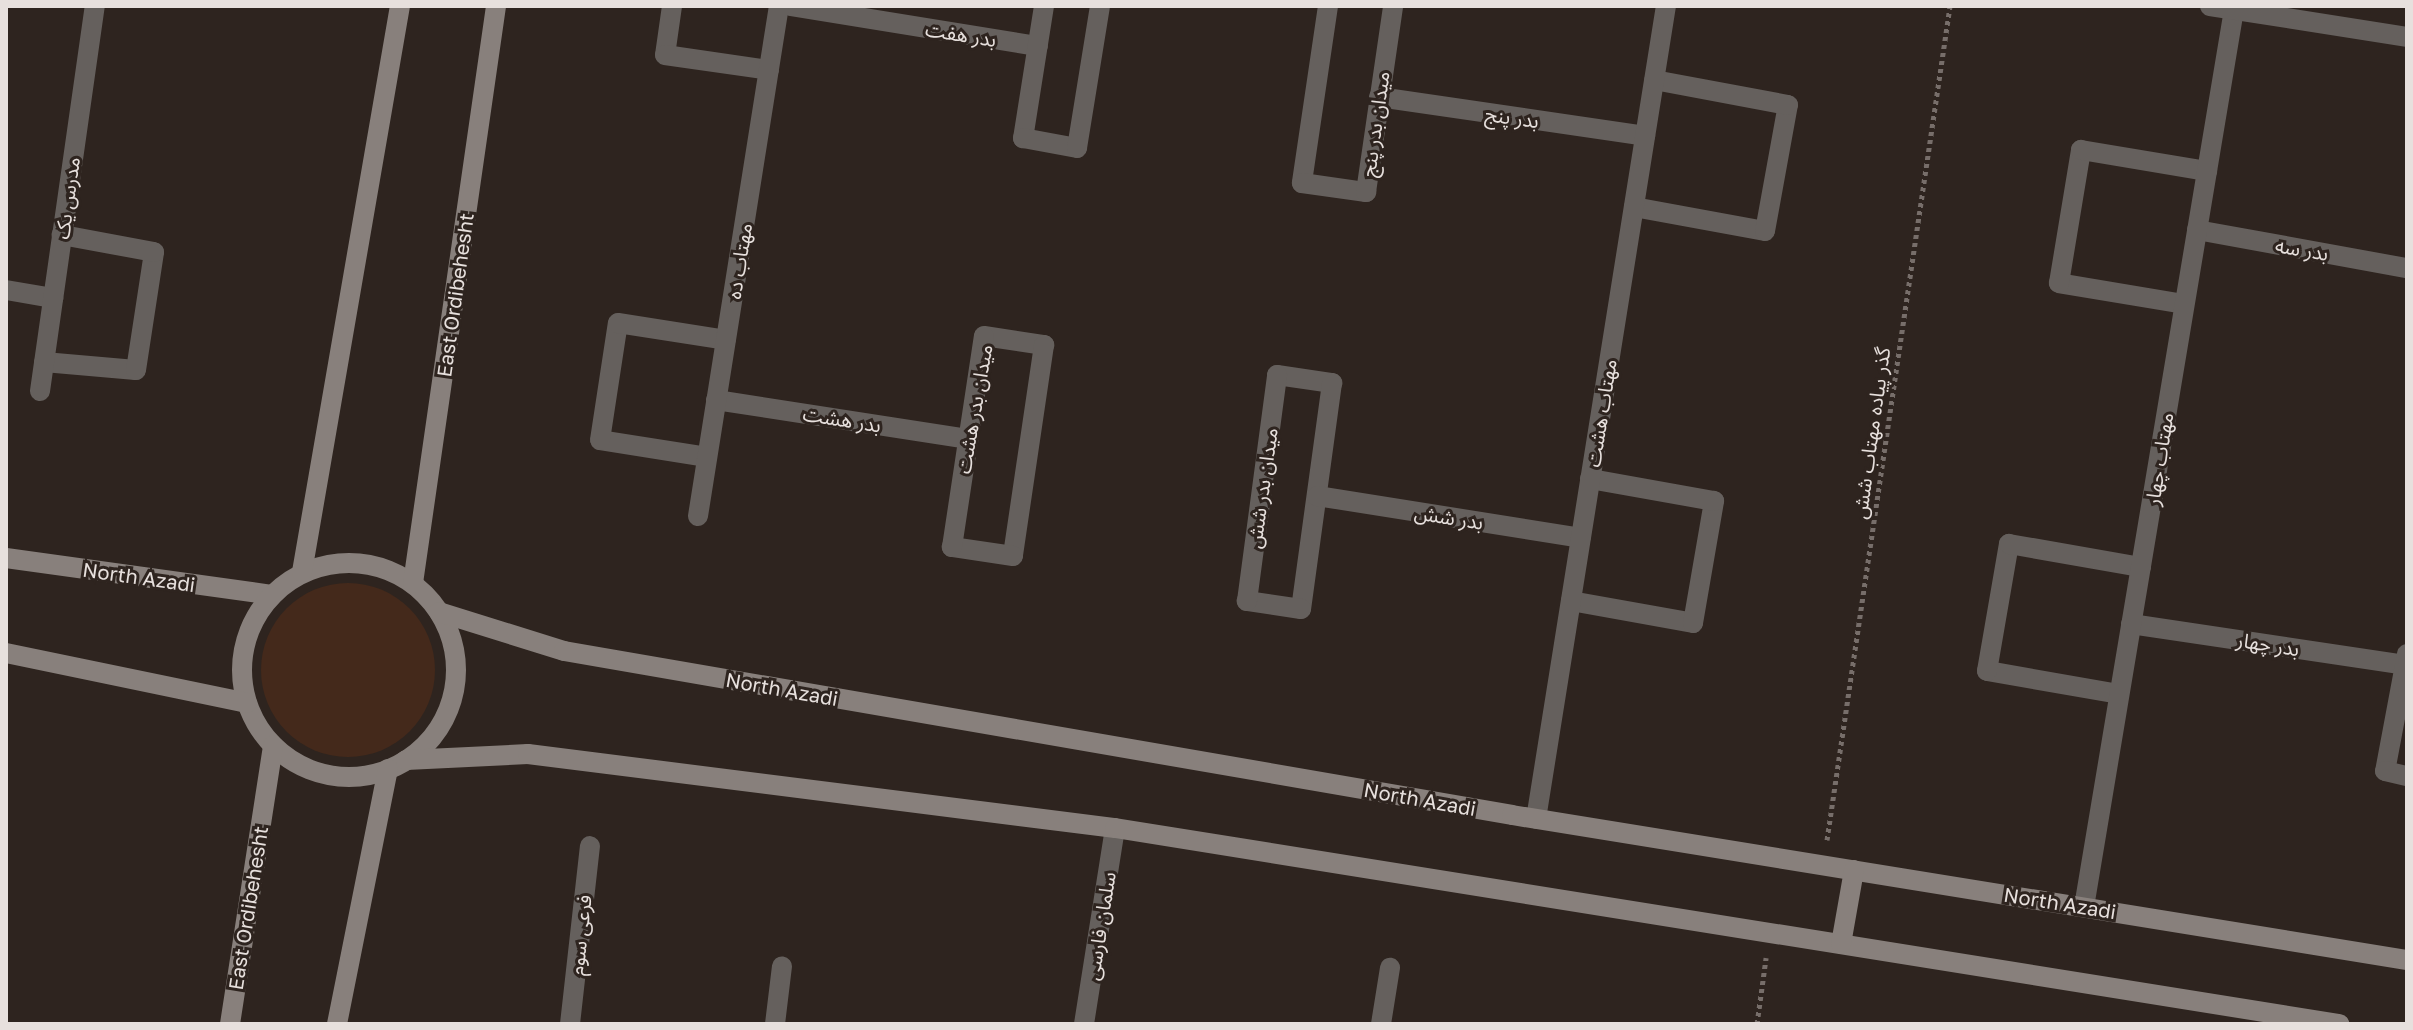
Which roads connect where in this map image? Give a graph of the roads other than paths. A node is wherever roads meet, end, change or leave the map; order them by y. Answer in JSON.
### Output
{"nodes":[{"id":1,"x":95,"y":6,"type":"edge"},
{"id":2,"x":400,"y":6,"type":"edge"},
{"id":3,"x":496,"y":6,"type":"edge"},
{"id":4,"x":672,"y":6,"type":"edge"},
{"id":5,"x":779,"y":6,"type":"edge"},
{"id":6,"x":790,"y":6,"type":"edge"},
{"id":7,"x":1044,"y":6,"type":"edge"},
{"id":8,"x":1100,"y":6,"type":"edge"},
{"id":9,"x":1328,"y":6,"type":"edge"},
{"id":10,"x":1393,"y":6,"type":"edge"},
{"id":11,"x":1666,"y":6,"type":"edge"},
{"id":12,"x":2210,"y":6,"type":"edge"},
{"id":13,"x":2234,"y":10,"type":"junction"},
{"id":14,"x":2407,"y":37,"type":"edge"},
{"id":15,"x":1038,"y":46,"type":"junction"},
{"id":16,"x":769,"y":70,"type":"junction"},
{"id":17,"x":1654,"y":80,"type":"junction"},
{"id":18,"x":1379,"y":97,"type":"junction"},
{"id":19,"x":1645,"y":136,"type":"junction"},
{"id":20,"x":2207,"y":171,"type":"junction"},
{"id":21,"x":1634,"y":207,"type":"junction"},
{"id":22,"x":2197,"y":230,"type":"junction"},
{"id":23,"x":62,"y":235,"type":"junction"},
{"id":24,"x":2407,"y":268,"type":"edge"},
{"id":25,"x":6,"y":290,"type":"edge"},
{"id":26,"x":53,"y":298,"type":"junction"},
{"id":27,"x":2184,"y":304,"type":"junction"},
{"id":28,"x":726,"y":340,"type":"junction"},
{"id":29,"x":44,"y":362,"type":"junction"},
{"id":30,"x":40,"y":391,"type":"dead end"},
{"id":31,"x":716,"y":400,"type":"junction"},
{"id":32,"x":969,"y":439,"type":"junction"},
{"id":33,"x":707,"y":457,"type":"junction"},
{"id":34,"x":1590,"y":479,"type":"junction"},
{"id":35,"x":1317,"y":496,"type":"junction"},
{"id":36,"x":698,"y":516,"type":"dead end"},
{"id":37,"x":1581,"y":538,"type":"junction"},
{"id":38,"x":6,"y":558,"type":"edge"},
{"id":39,"x":2141,"y":567,"type":"junction"},
{"id":40,"x":302,"y":572,"type":"junction"},
{"id":41,"x":413,"y":583,"type":"junction"},
{"id":42,"x":271,"y":595,"type":"junction"},
{"id":43,"x":1571,"y":601,"type":"junction"},
{"id":44,"x":439,"y":612,"type":"junction"},
{"id":45,"x":2131,"y":624,"type":"junction"},
{"id":46,"x":6,"y":653,"type":"edge"},
{"id":47,"x":2406,"y":660,"type":"edge"},
{"id":48,"x":2119,"y":694,"type":"junction"},
{"id":49,"x":247,"y":703,"type":"junction"},
{"id":50,"x":273,"y":745,"type":"junction"},
{"id":51,"x":397,"y":765,"type":"junction"},
{"id":52,"x":2407,"y":776,"type":"edge"},
{"id":53,"x":1536,"y":819,"type":"junction"},
{"id":54,"x":1115,"y":828,"type":"junction"},
{"id":55,"x":590,"y":846,"type":"dead end"},
{"id":56,"x":1854,"y":870,"type":"junction"},
{"id":57,"x":2084,"y":907,"type":"junction"},
{"id":58,"x":1841,"y":944,"type":"junction"},
{"id":59,"x":2407,"y":960,"type":"edge"},
{"id":60,"x":782,"y":966,"type":"dead end"},
{"id":61,"x":1390,"y":968,"type":"dead end"},
{"id":62,"x":230,"y":1024,"type":"edge"},
{"id":63,"x":337,"y":1024,"type":"edge"},
{"id":64,"x":570,"y":1024,"type":"edge"},
{"id":65,"x":775,"y":1024,"type":"edge"},
{"id":66,"x":1084,"y":1024,"type":"edge"},
{"id":67,"x":1381,"y":1024,"type":"edge"},
{"id":68,"x":2339,"y":1024,"type":"edge"}],
"edges":[{"from":1,"to":23,"type":"street","name":"مدرس یک"},
{"from":2,"to":40,"type":"main road"},
{"from":3,"to":41,"type":"main road","name":"East Ordibehesht"},
{"from":4,"to":16,"type":"street"},
{"from":5,"to":16,"type":"street","name":"مهتاب ده"},
{"from":6,"to":15,"type":"street","name":"بدر هفت"},
{"from":7,"to":15,"type":"street"},
{"from":8,"to":15,"type":"street"},
{"from":9,"to":18,"type":"street","name":"میدان بدر پنج"},
{"from":10,"to":18,"type":"street","name":"میدان بدر پنج"},
{"from":11,"to":17,"type":"street","name":"مهتاب هشت"},
{"from":12,"to":13,"type":"street"},
{"from":13,"to":14,"type":"street"},
{"from":13,"to":20,"type":"street","name":"مهتاب چهار"},
{"from":16,"to":28,"type":"street","name":"مهتاب ده"},
{"from":17,"to":19,"type":"street","name":"مهتاب هشت"},
{"from":17,"to":21,"type":"street"},
{"from":18,"to":19,"type":"street","name":"بدر پنج"},
{"from":19,"to":21,"type":"street","name":"مهتاب هشت"},
{"from":20,"to":22,"type":"street","name":"مهتاب چهار"},
{"from":20,"to":27,"type":"street"},
{"from":21,"to":34,"type":"street","name":"مهتاب هشت"},
{"from":22,"to":24,"type":"street","name":"بدر سه"},
{"from":22,"to":27,"type":"street","name":"مهتاب چهار"},
{"from":23,"to":26,"type":"street","name":"مدرس یک"},
{"from":23,"to":29,"type":"street"},
{"from":25,"to":26,"type":"street"},
{"from":26,"to":29,"type":"street","name":"مدرس یک"},
{"from":27,"to":39,"type":"street","name":"مهتاب چهار"},
{"from":28,"to":31,"type":"street","name":"مهتاب ده"},
{"from":28,"to":33,"type":"street"},
{"from":29,"to":30,"type":"street","name":"مدرس یک"},
{"from":31,"to":32,"type":"street","name":"بدر هشت"},
{"from":31,"to":33,"type":"street","name":"مهتاب ده"},
{"from":32,"to":32,"type":"street","name":"میدان بدر هشت"},
{"from":33,"to":36,"type":"street","name":"مهتاب ده"},
{"from":34,"to":37,"type":"street","name":"مهتاب هشت"},
{"from":34,"to":43,"type":"street"},
{"from":35,"to":35,"type":"street","name":"میدان بدر شش"},
{"from":35,"to":37,"type":"street","name":"بدر شش"},
{"from":37,"to":43,"type":"street","name":"مهتاب هشت"},
{"from":38,"to":42,"type":"main road","name":"North Azadi"},
{"from":39,"to":45,"type":"street","name":"مهتاب چهار"},
{"from":39,"to":48,"type":"street"},
{"from":40,"to":41,"type":"main road"},
{"from":40,"to":42,"type":"main road"},
{"from":41,"to":44,"type":"main road"},
{"from":42,"to":49,"type":"main road"},
{"from":43,"to":53,"type":"street","name":"مهتاب هشت"},
{"from":44,"to":51,"type":"main road"},
{"from":44,"to":53,"type":"main road","name":"North Azadi"},
{"from":45,"to":47,"type":"street","name":"بدر چهار"},
{"from":45,"to":48,"type":"street","name":"مهتاب چهار"},
{"from":46,"to":49,"type":"main road"},
{"from":47,"to":52,"type":"street"},
{"from":48,"to":57,"type":"street","name":"مهتاب چهار"},
{"from":49,"to":50,"type":"main road"},
{"from":50,"to":51,"type":"main road"},
{"from":50,"to":62,"type":"main road","name":"East Ordibehesht"},
{"from":51,"to":54,"type":"main road"},
{"from":51,"to":63,"type":"main road"},
{"from":53,"to":56,"type":"main road","name":"North Azadi"},
{"from":54,"to":58,"type":"main road"},
{"from":54,"to":66,"type":"street","name":"سلمان فارسی"},
{"from":55,"to":64,"type":"street","name":"فرعی سوم"},
{"from":56,"to":57,"type":"main road","name":"North Azadi"},
{"from":56,"to":58,"type":"main road"},
{"from":57,"to":59,"type":"main road","name":"North Azadi"},
{"from":58,"to":68,"type":"main road"},
{"from":60,"to":65,"type":"street"},
{"from":61,"to":67,"type":"street"}]}
